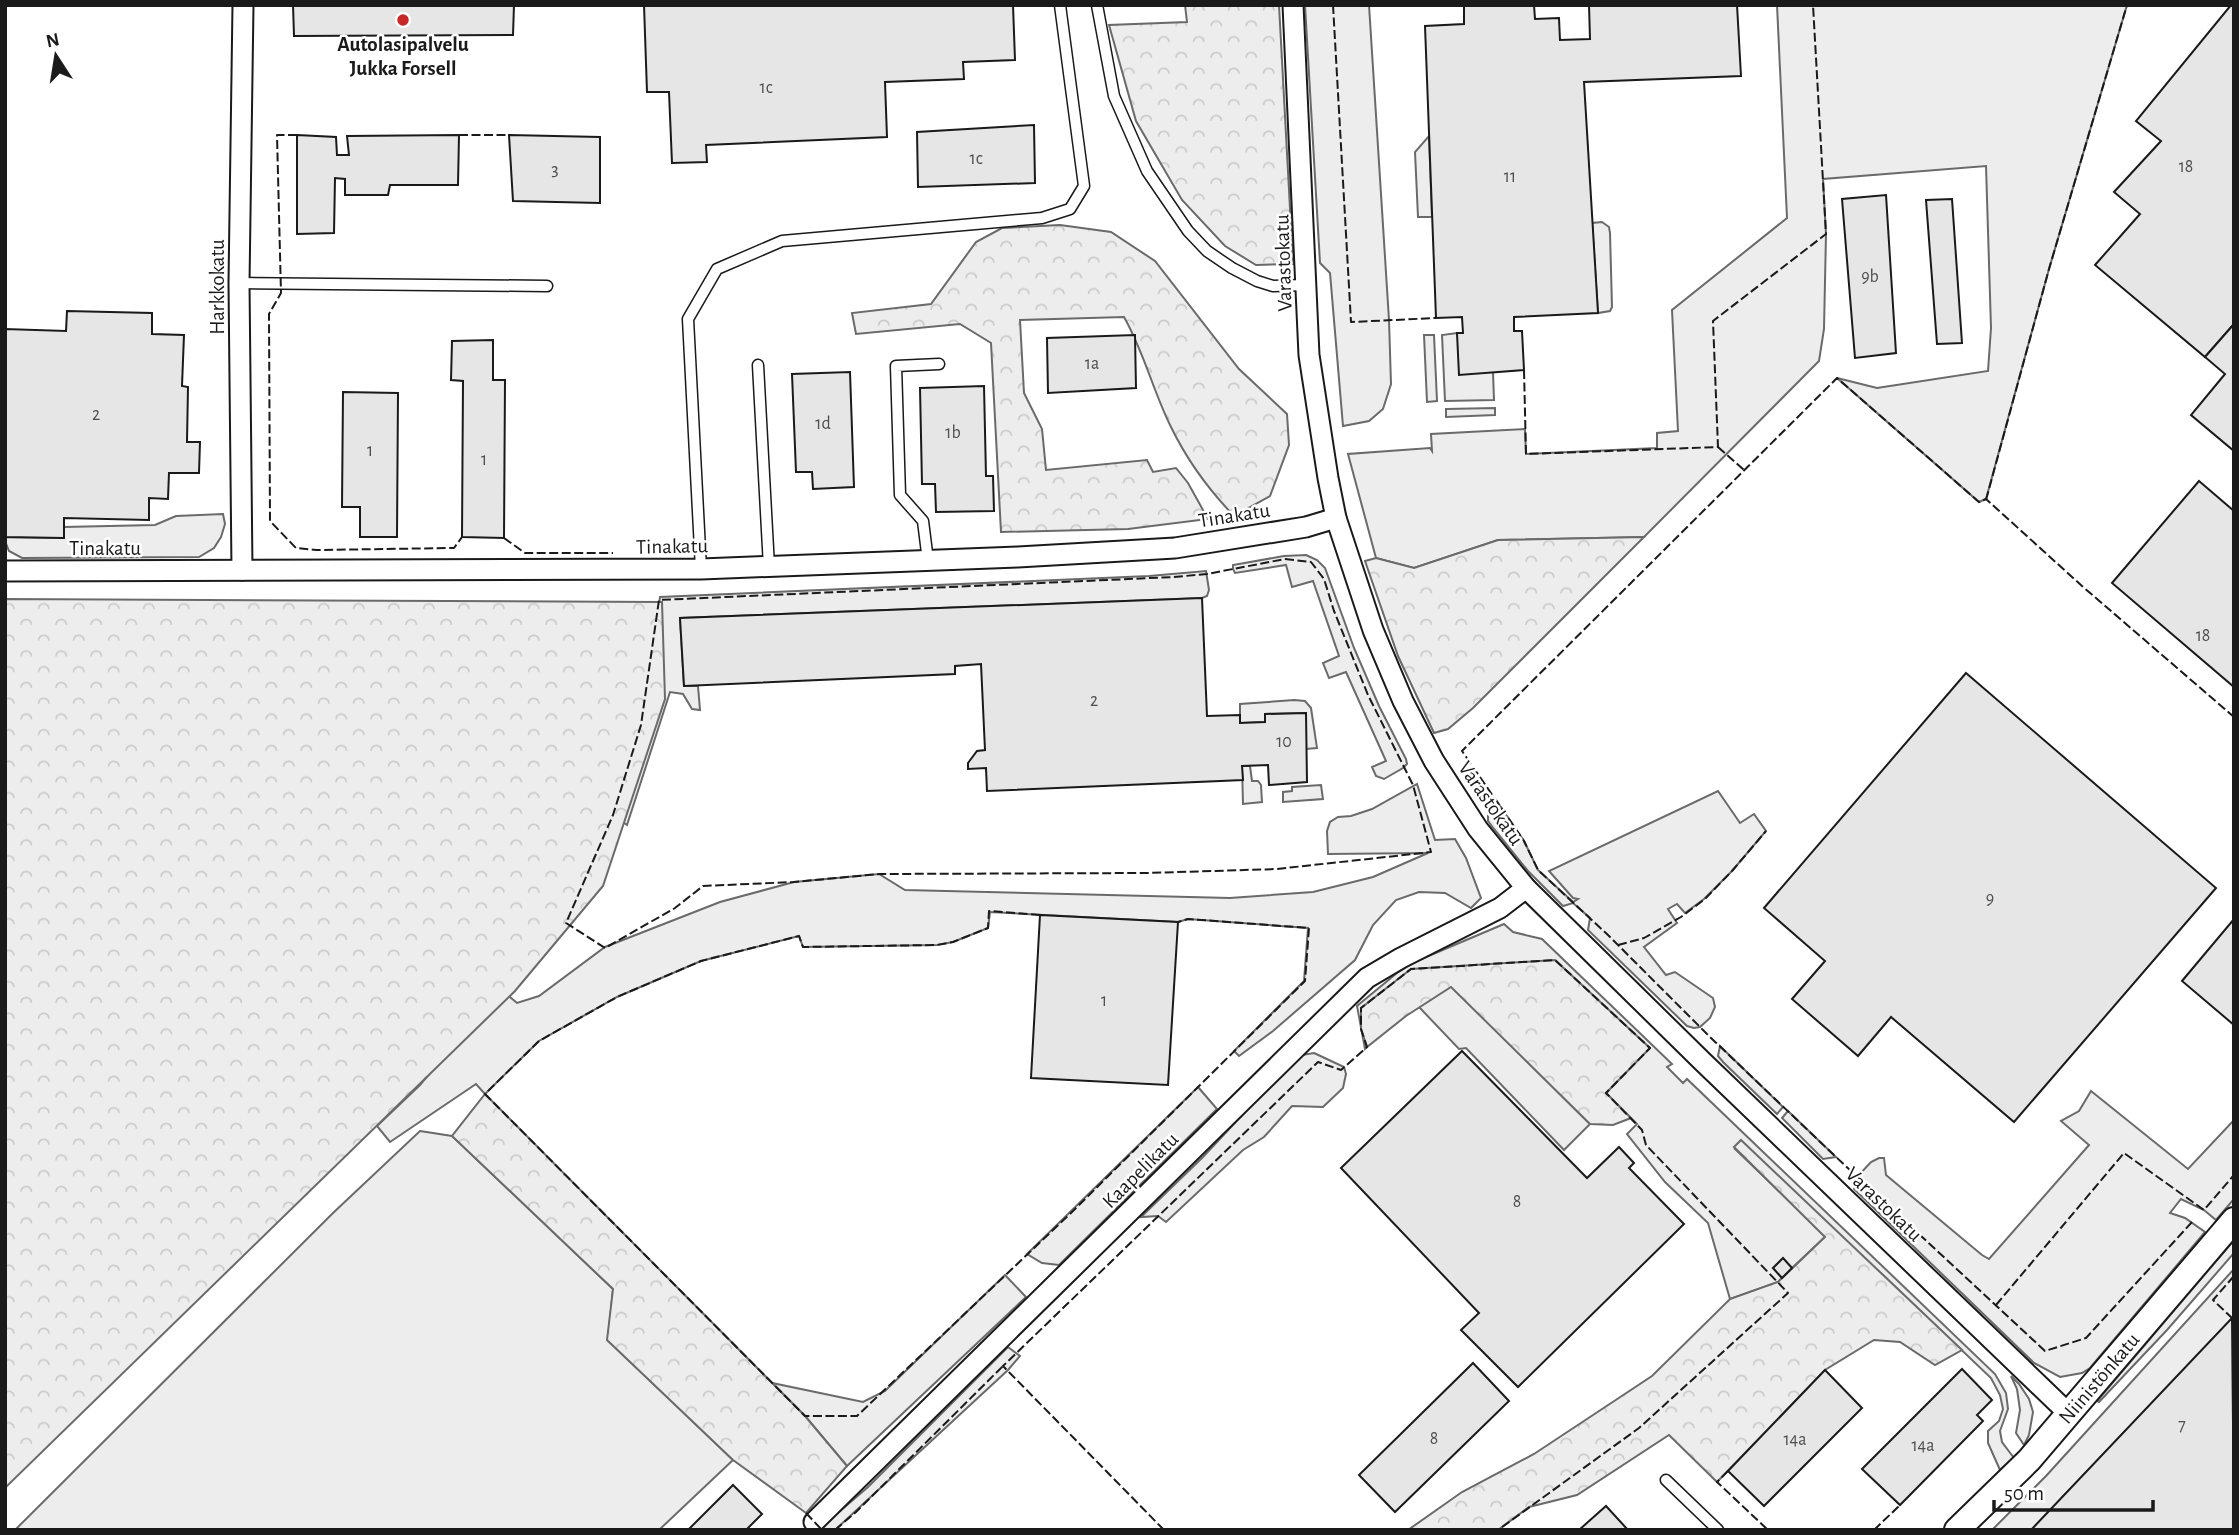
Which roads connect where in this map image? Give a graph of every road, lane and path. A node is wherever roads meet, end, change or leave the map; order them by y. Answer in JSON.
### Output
{"nodes":[{"id":1,"x":243,"y":5,"type":"edge"},
{"id":2,"x":1060,"y":5,"type":"edge"},
{"id":3,"x":1097,"y":5,"type":"edge"},
{"id":4,"x":1293,"y":5,"type":"edge"},
{"id":5,"x":239,"y":283,"type":"junction"},
{"id":6,"x":1307,"y":285,"type":"junction"},
{"id":7,"x":547,"y":286,"type":"dead end"},
{"id":8,"x":939,"y":364,"type":"dead end"},
{"id":9,"x":758,"y":365,"type":"dead end"},
{"id":10,"x":1336,"y":518,"type":"junction"},
{"id":11,"x":928,"y":561,"type":"junction"},
{"id":12,"x":769,"y":567,"type":"junction"},
{"id":13,"x":701,"y":569,"type":"junction"},
{"id":14,"x":242,"y":570,"type":"junction"},
{"id":15,"x":5,"y":571,"type":"edge"},
{"id":16,"x":1526,"y":888,"type":"junction"},
{"id":17,"x":2234,"y":1220,"type":"edge"},
{"id":18,"x":2068,"y":1413,"type":"junction"},
{"id":19,"x":1666,"y":1480,"type":"dead end"},
{"id":20,"x":814,"y":1522,"type":"dead end"},
{"id":21,"x":1718,"y":1530,"type":"edge"},
{"id":22,"x":1957,"y":1530,"type":"edge"}],
"edges":[{"from":1,"to":5,"type":"street","name":"Harkkokatu"},
{"from":2,"to":13,"type":"lane"},
{"from":3,"to":6,"type":"lane"},
{"from":4,"to":6,"type":"street","name":"Varastokatu"},
{"from":5,"to":7,"type":"lane"},
{"from":5,"to":14,"type":"street","name":"Harkkokatu"},
{"from":6,"to":10,"type":"street","name":"Varastokatu"},
{"from":8,"to":11,"type":"lane"},
{"from":9,"to":12,"type":"lane"},
{"from":10,"to":11,"type":"street","name":"Tinakatu"},
{"from":10,"to":16,"type":"street","name":"Varastokatu"},
{"from":11,"to":12,"type":"street","name":"Tinakatu"},
{"from":12,"to":13,"type":"street","name":"Tinakatu"},
{"from":13,"to":14,"type":"street","name":"Tinakatu"},
{"from":14,"to":15,"type":"street","name":"Tinakatu"},
{"from":16,"to":18,"type":"street","name":"Varastokatu"},
{"from":16,"to":20,"type":"street","name":"Kaapelikatu"},
{"from":17,"to":18,"type":"street","name":"Niinistönkatu"},
{"from":18,"to":22,"type":"street","name":"Niinistönkatu"},
{"from":19,"to":21,"type":"lane"}]}
